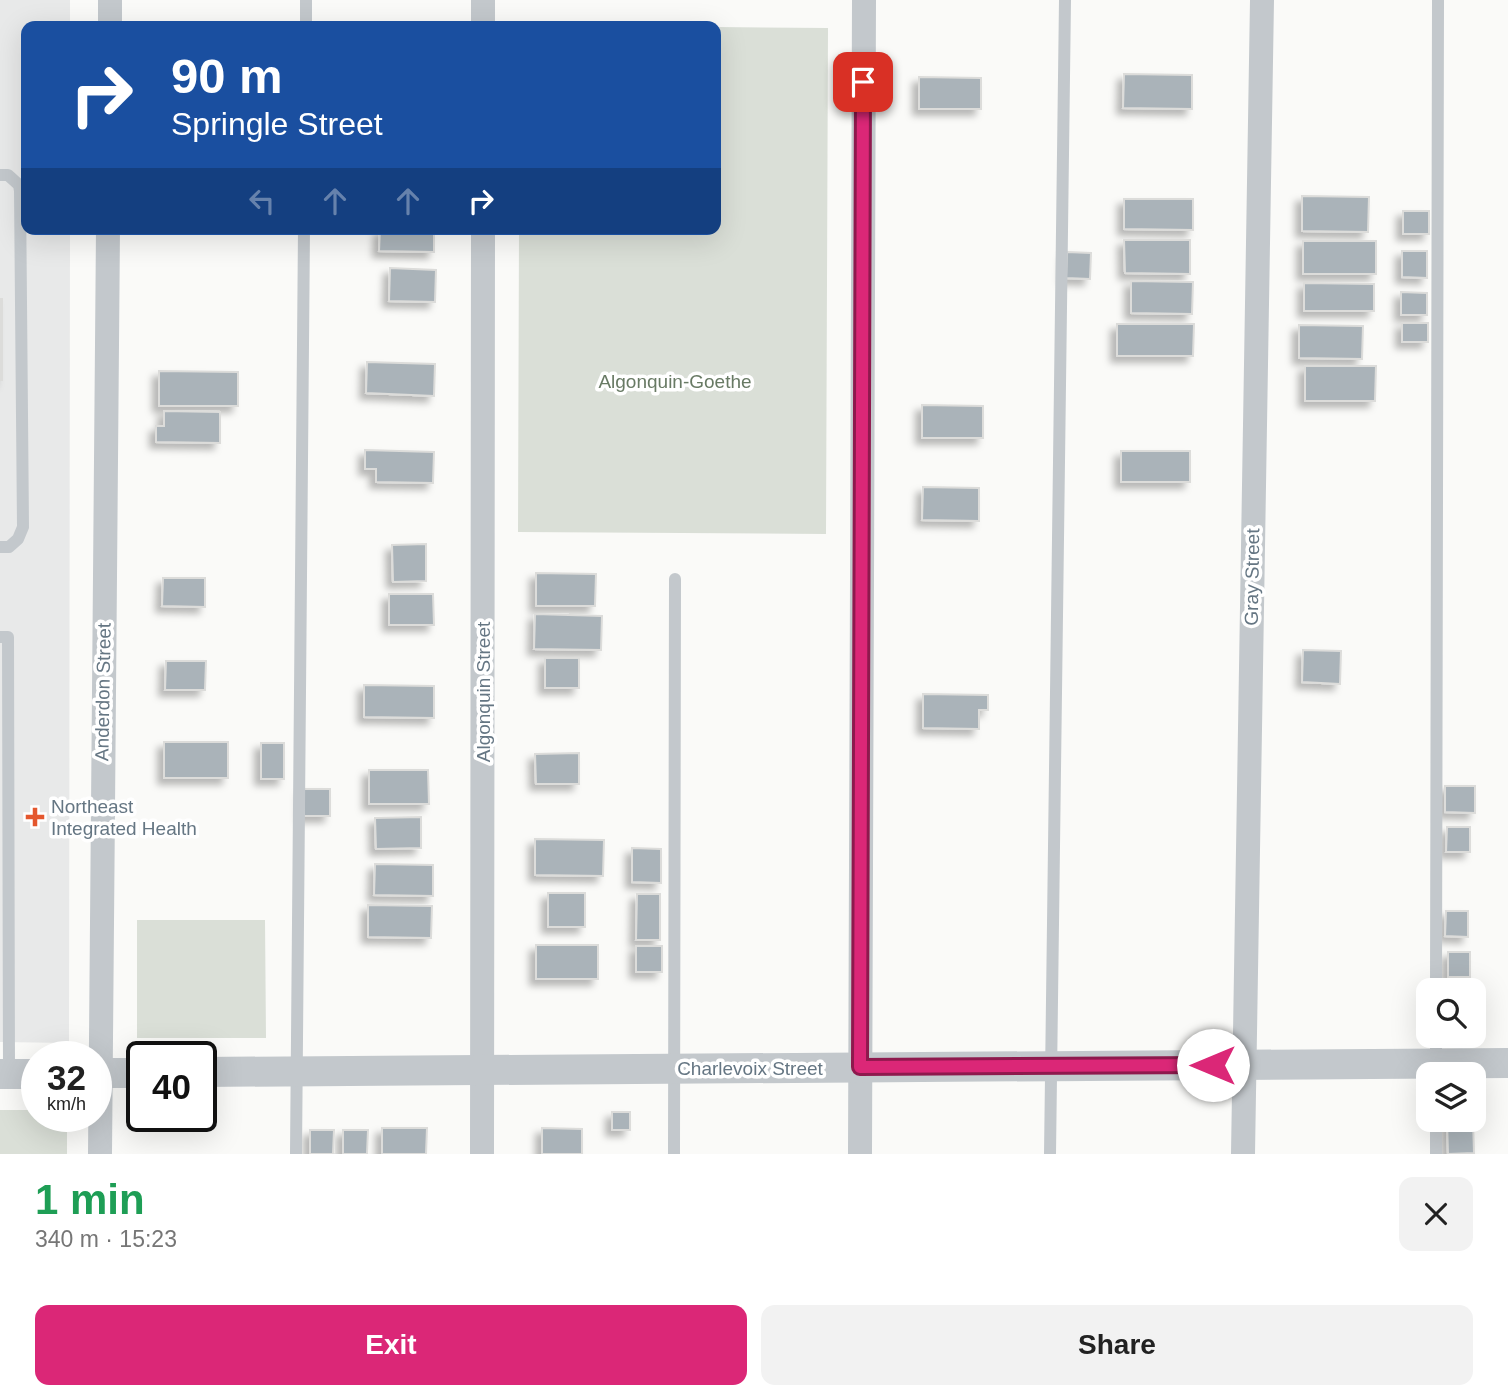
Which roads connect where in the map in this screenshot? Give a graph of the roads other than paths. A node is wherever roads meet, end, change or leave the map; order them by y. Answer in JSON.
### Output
{"nodes":[{"id":1,"x":110,"y":0,"type":"edge"},
{"id":2,"x":306,"y":0,"type":"edge"},
{"id":3,"x":483,"y":0,"type":"edge"},
{"id":4,"x":864,"y":0,"type":"edge"},
{"id":5,"x":1065,"y":0,"type":"edge"},
{"id":6,"x":1262,"y":0,"type":"edge"},
{"id":7,"x":1438,"y":0,"type":"edge"},
{"id":8,"x":110,"y":21,"type":"edge"},
{"id":9,"x":306,"y":21,"type":"edge"},
{"id":10,"x":483,"y":21,"type":"edge"},
{"id":11,"x":0,"y":175,"type":"edge"},
{"id":12,"x":108,"y":235,"type":"edge"},
{"id":13,"x":304,"y":235,"type":"edge"},
{"id":14,"x":483,"y":235,"type":"edge"},
{"id":15,"x":0,"y":547,"type":"edge"},
{"id":16,"x":675,"y":579,"type":"dead end"},
{"id":17,"x":0,"y":637,"type":"edge"},
{"id":18,"x":1436,"y":978,"type":"edge"},
{"id":19,"x":98,"y":1041,"type":"edge"},
{"id":20,"x":1436,"y":1058,"type":"edge"},
{"id":21,"x":1508,"y":1063,"type":"edge"},
{"id":22,"x":1050,"y":1066,"type":"junction"},
{"id":23,"x":1244,"y":1066,"type":"junction"},
{"id":24,"x":860,"y":1067,"type":"junction"},
{"id":25,"x":674,"y":1069,"type":"junction"},
{"id":26,"x":483,"y":1070,"type":"junction"},
{"id":27,"x":217,"y":1072,"type":"edge"},
{"id":28,"x":296,"y":1072,"type":"junction"},
{"id":29,"x":15,"y":1074,"type":"edge"},
{"id":30,"x":99,"y":1132,"type":"edge"},
{"id":31,"x":1436,"y":1132,"type":"edge"},
{"id":32,"x":100,"y":1154,"type":"edge"},
{"id":33,"x":296,"y":1154,"type":"edge"},
{"id":34,"x":482,"y":1154,"type":"edge"},
{"id":35,"x":674,"y":1154,"type":"edge"},
{"id":36,"x":860,"y":1154,"type":"edge"},
{"id":37,"x":1050,"y":1154,"type":"edge"},
{"id":38,"x":1243,"y":1154,"type":"edge"},
{"id":39,"x":1436,"y":1154,"type":"edge"}],
"edges":[{"from":1,"to":8,"type":"street"},
{"from":2,"to":9,"type":"lane"},
{"from":3,"to":10,"type":"street"},
{"from":4,"to":24,"type":"street"},
{"from":5,"to":22,"type":"lane"},
{"from":6,"to":23,"type":"street","name":"Gray Street"},
{"from":7,"to":18,"type":"lane"},
{"from":11,"to":15,"type":"lane"},
{"from":12,"to":19,"type":"street","name":"Anderdon Street"},
{"from":13,"to":28,"type":"lane"},
{"from":14,"to":26,"type":"street","name":"Algonquin Street"},
{"from":16,"to":25,"type":"lane"},
{"from":17,"to":29,"type":"lane"},
{"from":20,"to":21,"type":"street","name":"Charlevoix Street"},
{"from":20,"to":23,"type":"street","name":"Charlevoix Street"},
{"from":22,"to":23,"type":"street","name":"Charlevoix Street"},
{"from":22,"to":24,"type":"street","name":"Charlevoix Street"},
{"from":22,"to":37,"type":"lane"},
{"from":23,"to":38,"type":"street","name":"Gray Street"},
{"from":24,"to":25,"type":"street","name":"Charlevoix Street"},
{"from":24,"to":36,"type":"street"},
{"from":25,"to":26,"type":"street","name":"Charlevoix Street"},
{"from":25,"to":35,"type":"lane"},
{"from":26,"to":28,"type":"street","name":"Charlevoix Street"},
{"from":26,"to":34,"type":"street","name":"Algonquin Street"},
{"from":27,"to":28,"type":"street","name":"Charlevoix Street"},
{"from":28,"to":33,"type":"lane"},
{"from":30,"to":32,"type":"street","name":"Anderdon Street"},
{"from":31,"to":39,"type":"lane"}]}
